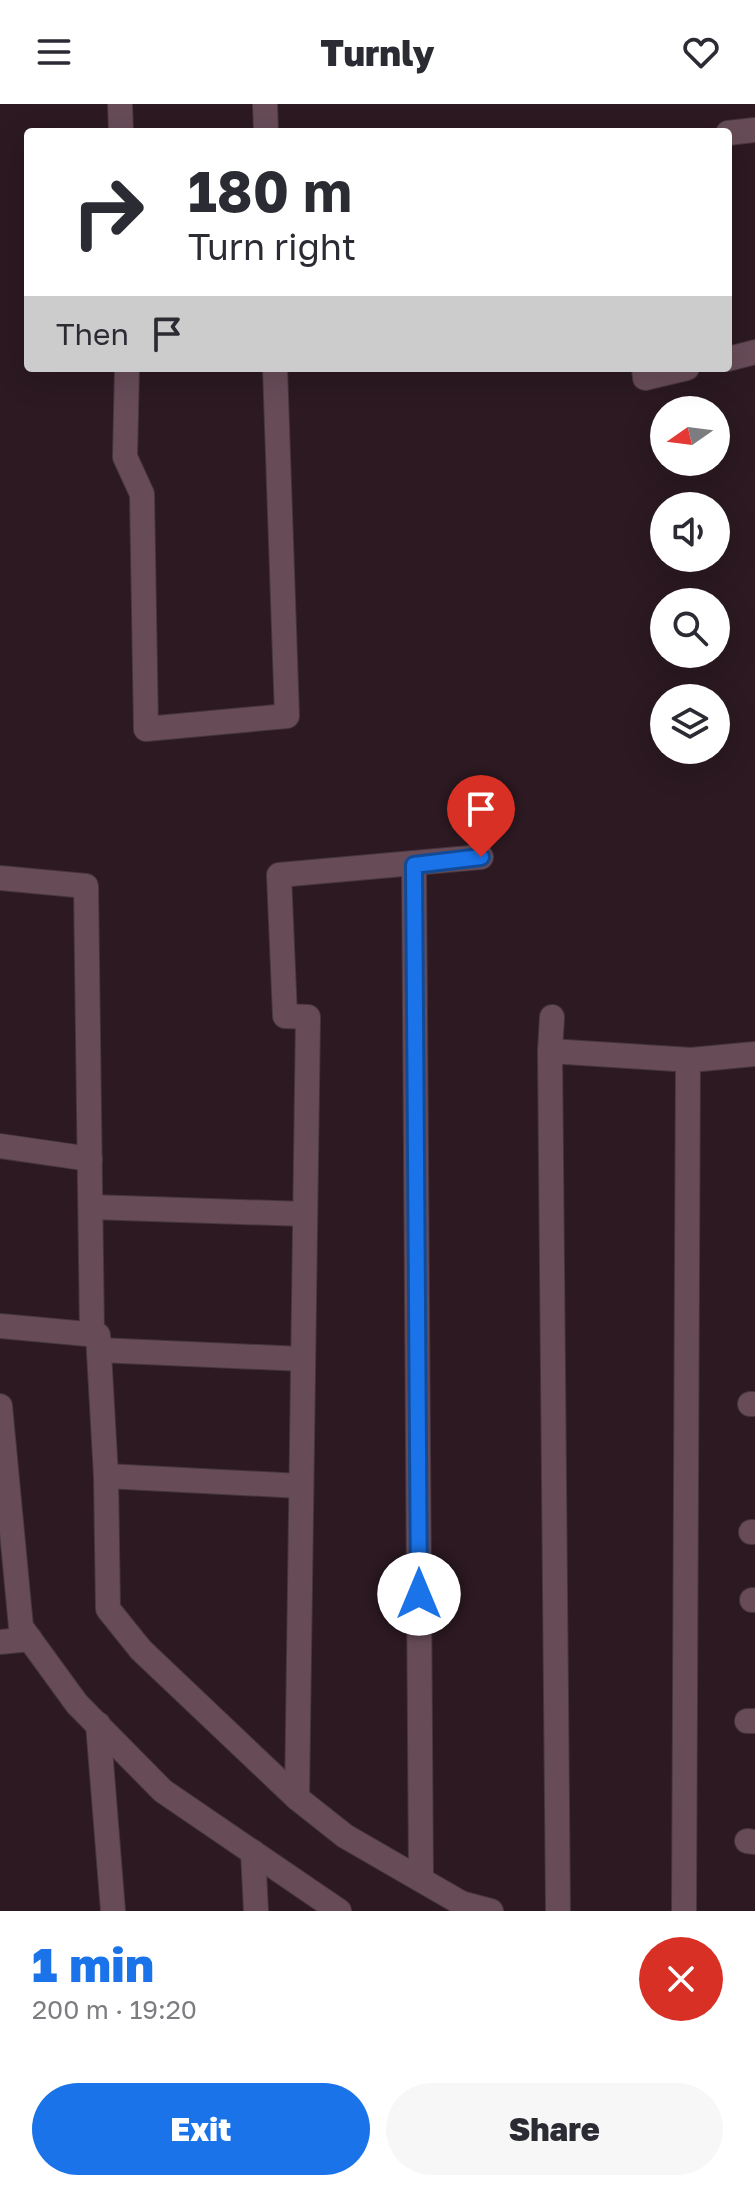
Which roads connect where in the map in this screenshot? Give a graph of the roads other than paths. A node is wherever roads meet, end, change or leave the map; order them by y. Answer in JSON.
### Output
{"nodes":[{"id":1,"x":120,"y":104,"type":"edge"},
{"id":2,"x":265,"y":104,"type":"edge"},
{"id":3,"x":121,"y":128,"type":"edge"},
{"id":4,"x":266,"y":128,"type":"edge"},
{"id":5,"x":755,"y":130,"type":"edge"},
{"id":6,"x":732,"y":133,"type":"edge"},
{"id":7,"x":755,"y":352,"type":"edge"},
{"id":8,"x":732,"y":358,"type":"edge"},
{"id":9,"x":127,"y":372,"type":"edge"},
{"id":10,"x":275,"y":372,"type":"edge"},
{"id":11,"x":644,"y":372,"type":"edge"},
{"id":12,"x":670,"y":372,"type":"edge"},
{"id":13,"x":0,"y":857,"type":"edge"},
{"id":14,"x":481,"y":857,"type":"dead end"},
{"id":15,"x":414,"y":865,"type":"junction"},
{"id":16,"x":0,"y":878,"type":"edge"},
{"id":17,"x":552,"y":1017,"type":"dead end"},
{"id":18,"x":550,"y":1051,"type":"junction"},
{"id":19,"x":755,"y":1054,"type":"edge"},
{"id":20,"x":688,"y":1060,"type":"junction"},
{"id":21,"x":0,"y":1146,"type":"edge"},
{"id":22,"x":90,"y":1159,"type":"junction"},
{"id":23,"x":91,"y":1207,"type":"junction"},
{"id":24,"x":305,"y":1214,"type":"junction"},
{"id":25,"x":0,"y":1326,"type":"edge"},
{"id":26,"x":96,"y":1342,"type":"junction"},
{"id":27,"x":303,"y":1359,"type":"junction"},
{"id":28,"x":0,"y":1406,"type":"edge"},
{"id":29,"x":106,"y":1476,"type":"junction"},
{"id":30,"x":301,"y":1486,"type":"junction"},
{"id":31,"x":30,"y":1639,"type":"junction"},
{"id":32,"x":0,"y":1642,"type":"edge"},
{"id":33,"x":98,"y":1724,"type":"junction"},
{"id":34,"x":297,"y":1798,"type":"junction"},
{"id":35,"x":253,"y":1852,"type":"junction"},
{"id":36,"x":421,"y":1879,"type":"junction"},
{"id":37,"x":113,"y":1911,"type":"edge"},
{"id":38,"x":256,"y":1911,"type":"edge"},
{"id":39,"x":339,"y":1911,"type":"edge"},
{"id":40,"x":491,"y":1911,"type":"edge"},
{"id":41,"x":558,"y":1911,"type":"edge"},
{"id":42,"x":684,"y":1911,"type":"edge"}],
"edges":[{"from":1,"to":3,"type":"street"},
{"from":2,"to":4,"type":"street"},
{"from":5,"to":6,"type":"street"},
{"from":7,"to":8,"type":"street"},
{"from":9,"to":10,"type":"street"},
{"from":11,"to":12,"type":"street"},
{"from":13,"to":16,"type":"street"},
{"from":14,"to":15,"type":"street"},
{"from":15,"to":24,"type":"street"},
{"from":15,"to":36,"type":"street"},
{"from":16,"to":22,"type":"street"},
{"from":17,"to":18,"type":"street"},
{"from":18,"to":20,"type":"street"},
{"from":18,"to":41,"type":"street"},
{"from":19,"to":20,"type":"street"},
{"from":20,"to":42,"type":"street"},
{"from":21,"to":22,"type":"street"},
{"from":22,"to":23,"type":"street"},
{"from":23,"to":24,"type":"street"},
{"from":23,"to":26,"type":"street"},
{"from":24,"to":27,"type":"street"},
{"from":25,"to":26,"type":"street"},
{"from":26,"to":27,"type":"street"},
{"from":26,"to":29,"type":"street"},
{"from":27,"to":30,"type":"street"},
{"from":28,"to":31,"type":"street"},
{"from":29,"to":30,"type":"street"},
{"from":29,"to":34,"type":"street"},
{"from":30,"to":34,"type":"street"},
{"from":31,"to":32,"type":"street"},
{"from":31,"to":33,"type":"street"},
{"from":33,"to":35,"type":"street"},
{"from":33,"to":37,"type":"street"},
{"from":34,"to":36,"type":"street"},
{"from":35,"to":38,"type":"street"},
{"from":35,"to":39,"type":"street"},
{"from":36,"to":40,"type":"street"}]}
